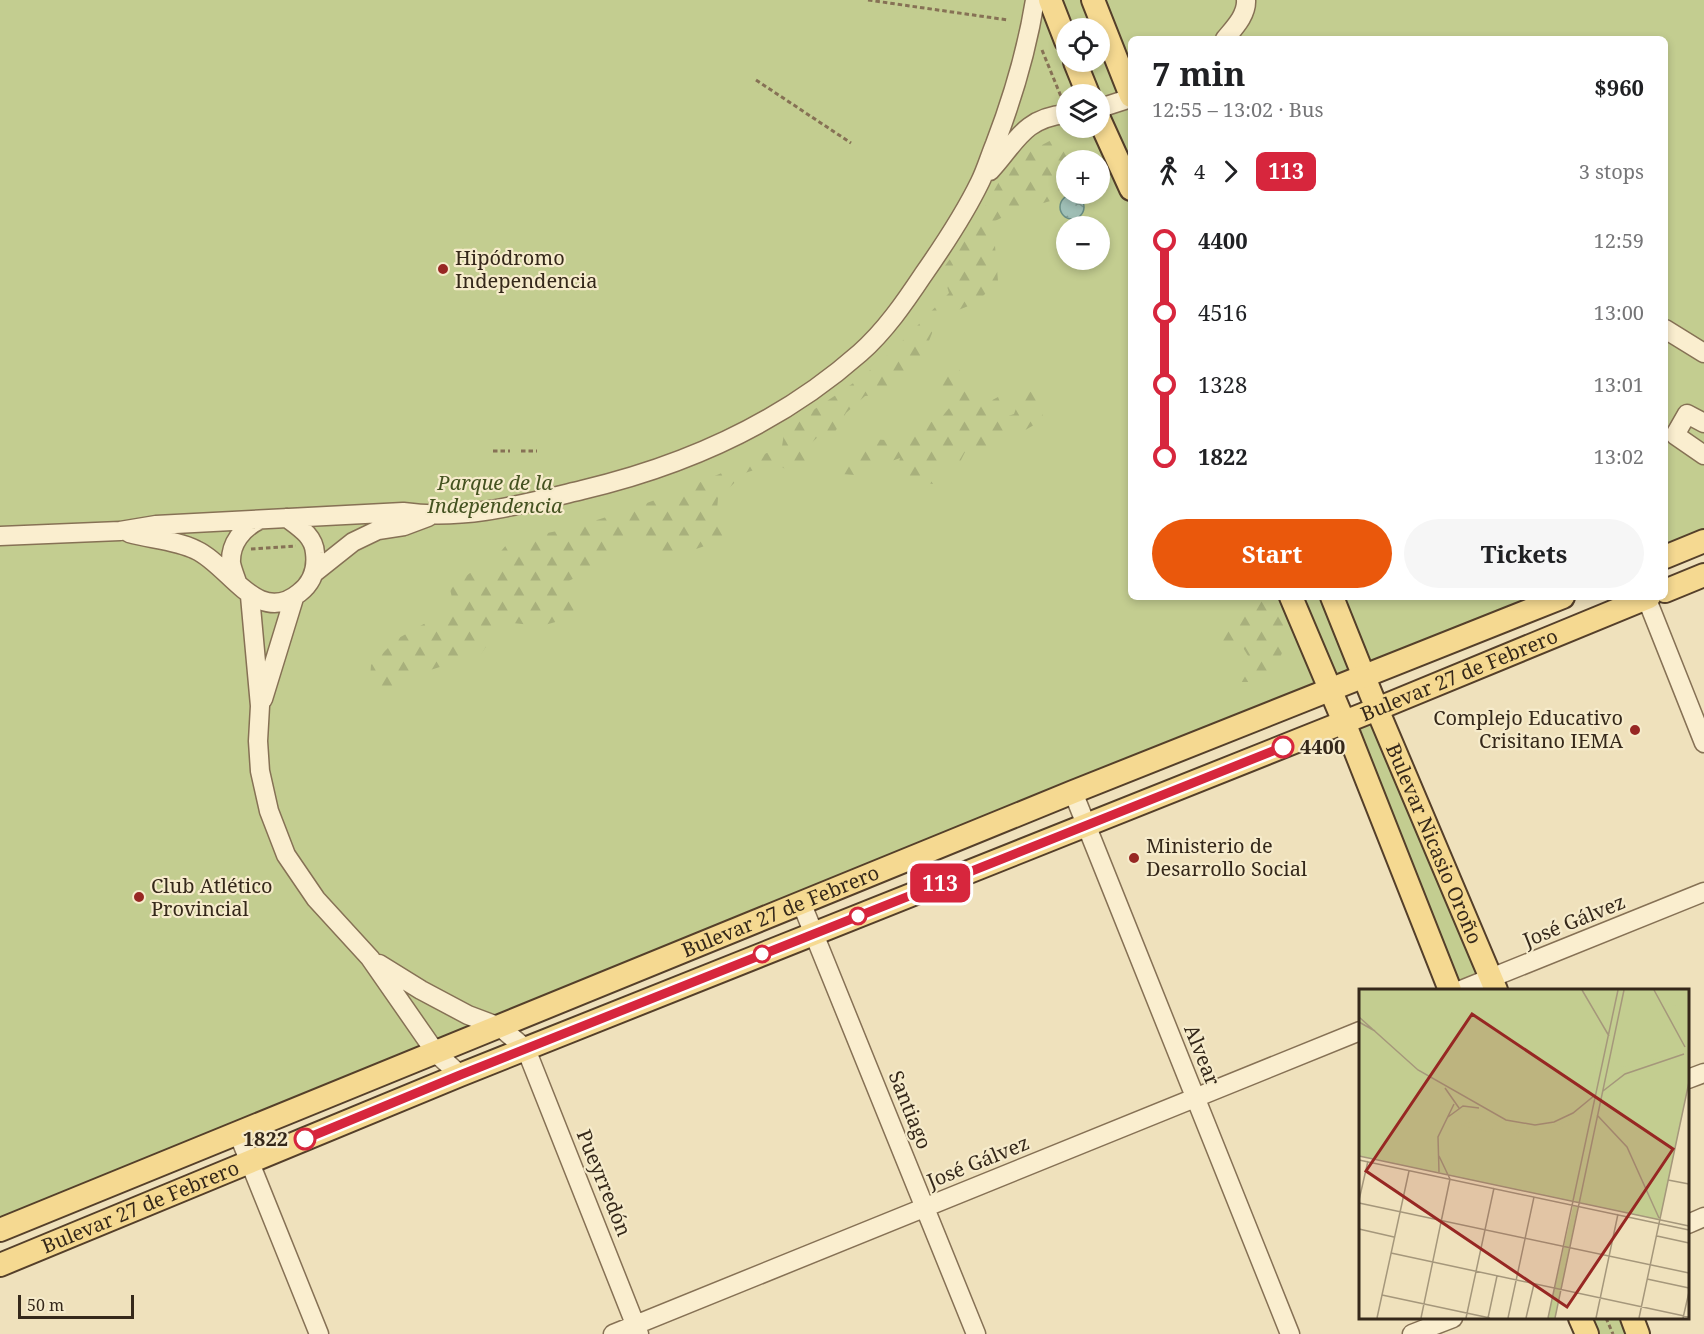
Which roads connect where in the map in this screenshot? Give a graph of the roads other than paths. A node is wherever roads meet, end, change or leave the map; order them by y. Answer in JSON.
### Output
{"nodes":[{"id":1,"x":1035,"y":0,"type":"edge"},
{"id":2,"x":1050,"y":0,"type":"edge"},
{"id":3,"x":1093,"y":0,"type":"edge"},
{"id":4,"x":1246,"y":0,"type":"edge"},
{"id":5,"x":1057,"y":18,"type":"edge"},
{"id":6,"x":1227,"y":36,"type":"edge"},
{"id":7,"x":1128,"y":89,"type":"edge"},
{"id":8,"x":1128,"y":98,"type":"edge"},
{"id":9,"x":1110,"y":104,"type":"edge"},
{"id":10,"x":1056,"y":113,"type":"edge"},
{"id":11,"x":1108,"y":138,"type":"edge"},
{"id":12,"x":980,"y":181,"type":"junction"},
{"id":13,"x":1128,"y":182,"type":"edge"},
{"id":14,"x":1668,"y":331,"type":"edge"},
{"id":15,"x":1704,"y":353,"type":"edge"},
{"id":16,"x":429,"y":516,"type":"junction"},
{"id":17,"x":287,"y":518,"type":"junction"},
{"id":18,"x":259,"y":520,"type":"junction"},
{"id":19,"x":120,"y":531,"type":"junction"},
{"id":20,"x":0,"y":536,"type":"edge"},
{"id":21,"x":1704,"y":541,"type":"edge"},
{"id":22,"x":1668,"y":556,"type":"edge"},
{"id":23,"x":315,"y":573,"type":"junction"},
{"id":24,"x":1704,"y":575,"type":"edge"},
{"id":25,"x":237,"y":582,"type":"junction"},
{"id":26,"x":1668,"y":590,"type":"edge"},
{"id":27,"x":250,"y":596,"type":"junction"},
{"id":28,"x":294,"y":598,"type":"junction"},
{"id":29,"x":1292,"y":600,"type":"edge"},
{"id":30,"x":1333,"y":600,"type":"edge"},
{"id":31,"x":1555,"y":600,"type":"edge"},
{"id":32,"x":1642,"y":600,"type":"edge"},
{"id":33,"x":1653,"y":600,"type":"edge"},
{"id":34,"x":1364,"y":676,"type":"junction"},
{"id":35,"x":1330,"y":690,"type":"junction"},
{"id":36,"x":260,"y":706,"type":"junction"},
{"id":37,"x":1377,"y":710,"type":"junction"},
{"id":38,"x":1344,"y":722,"type":"junction"},
{"id":39,"x":1704,"y":743,"type":"edge"},
{"id":40,"x":1073,"y":792,"type":"junction"},
{"id":41,"x":1086,"y":825,"type":"junction"},
{"id":42,"x":1704,"y":892,"type":"edge"},
{"id":43,"x":801,"y":902,"type":"junction"},
{"id":44,"x":814,"y":933,"type":"junction"},
{"id":45,"x":370,"y":958,"type":"junction"},
{"id":46,"x":1493,"y":984,"type":"edge"},
{"id":47,"x":1450,"y":989,"type":"edge"},
{"id":48,"x":1466,"y":989,"type":"edge"},
{"id":49,"x":500,"y":1027,"type":"junction"},
{"id":50,"x":1359,"y":1031,"type":"edge"},
{"id":51,"x":526,"y":1049,"type":"junction"},
{"id":52,"x":436,"y":1053,"type":"junction"},
{"id":53,"x":1704,"y":1073,"type":"edge"},
{"id":54,"x":460,"y":1075,"type":"junction"},
{"id":55,"x":1689,"y":1079,"type":"edge"},
{"id":56,"x":1195,"y":1098,"type":"junction"},
{"id":57,"x":238,"y":1133,"type":"junction"},
{"id":58,"x":250,"y":1162,"type":"junction"},
{"id":59,"x":925,"y":1207,"type":"junction"},
{"id":60,"x":1704,"y":1217,"type":"edge"},
{"id":61,"x":1689,"y":1224,"type":"edge"},
{"id":62,"x":0,"y":1230,"type":"edge"},
{"id":63,"x":0,"y":1265,"type":"edge"},
{"id":64,"x":1449,"y":1319,"type":"edge"},
{"id":65,"x":1581,"y":1319,"type":"edge"},
{"id":66,"x":1633,"y":1319,"type":"edge"},
{"id":67,"x":638,"y":1329,"type":"edge"},
{"id":68,"x":1420,"y":1332,"type":"edge"},
{"id":69,"x":319,"y":1334,"type":"edge"},
{"id":70,"x":613,"y":1334,"type":"edge"},
{"id":71,"x":976,"y":1334,"type":"edge"},
{"id":72,"x":1290,"y":1334,"type":"edge"},
{"id":73,"x":1587,"y":1334,"type":"edge"},
{"id":74,"x":1638,"y":1334,"type":"edge"}],
"edges":[{"from":1,"to":12,"type":"street"},
{"from":2,"to":5,"type":"main road"},
{"from":3,"to":7,"type":"main road"},
{"from":4,"to":6,"type":"street"},
{"from":8,"to":9,"type":"street"},
{"from":10,"to":12,"type":"street"},
{"from":11,"to":13,"type":"main road"},
{"from":12,"to":16,"type":"street"},
{"from":14,"to":15,"type":"street"},
{"from":16,"to":17,"type":"street"},
{"from":16,"to":23,"type":"street"},
{"from":17,"to":18,"type":"street"},
{"from":17,"to":23,"type":"street"},
{"from":18,"to":19,"type":"street"},
{"from":18,"to":25,"type":"street"},
{"from":19,"to":20,"type":"street"},
{"from":19,"to":25,"type":"street"},
{"from":21,"to":22,"type":"main road"},
{"from":23,"to":28,"type":"street"},
{"from":24,"to":26,"type":"main road","name":"Bulevar 27 de Febrero"},
{"from":25,"to":27,"type":"street"},
{"from":27,"to":28,"type":"street"},
{"from":27,"to":36,"type":"street"},
{"from":28,"to":36,"type":"street"},
{"from":29,"to":35,"type":"main road","name":"Bulevar Nicasio Oroño"},
{"from":30,"to":34,"type":"main road","name":"Bulevar Nicasio Oroño"},
{"from":31,"to":34,"type":"main road","name":"Bulevar 27 de Febrero"},
{"from":32,"to":37,"type":"main road","name":"Bulevar 27 de Febrero"},
{"from":33,"to":39,"type":"street"},
{"from":34,"to":35,"type":"main road","name":"Bulevar 27 de Febrero"},
{"from":34,"to":37,"type":"main road","name":"Bulevar Nicasio Oroño"},
{"from":35,"to":38,"type":"main road","name":"Bulevar Nicasio Oroño"},
{"from":35,"to":40,"type":"main road","name":"Bulevar 27 de Febrero"},
{"from":36,"to":45,"type":"street"},
{"from":37,"to":38,"type":"main road","name":"Bulevar 27 de Febrero"},
{"from":37,"to":46,"type":"main road","name":"Bulevar Nicasio Oroño"},
{"from":38,"to":41,"type":"main road","name":"Bulevar 27 de Febrero"},
{"from":38,"to":47,"type":"main road","name":"Bulevar Nicasio Oroño"},
{"from":40,"to":41,"type":"street","name":"Alvear"},
{"from":40,"to":43,"type":"main road","name":"Bulevar 27 de Febrero"},
{"from":41,"to":44,"type":"main road","name":"Bulevar 27 de Febrero"},
{"from":41,"to":56,"type":"street","name":"Alvear"},
{"from":42,"to":46,"type":"street","name":"José Gálvez"},
{"from":43,"to":44,"type":"street","name":"Santiago"},
{"from":43,"to":49,"type":"main road","name":"Bulevar 27 de Febrero"},
{"from":44,"to":51,"type":"main road","name":"Bulevar 27 de Febrero"},
{"from":44,"to":59,"type":"street","name":"Santiago"},
{"from":45,"to":49,"type":"street"},
{"from":45,"to":52,"type":"street"},
{"from":46,"to":48,"type":"street","name":"José Gálvez"},
{"from":49,"to":51,"type":"street"},
{"from":49,"to":52,"type":"main road","name":"Bulevar 27 de Febrero"},
{"from":50,"to":56,"type":"street","name":"José Gálvez"},
{"from":51,"to":54,"type":"main road","name":"Bulevar 27 de Febrero"},
{"from":51,"to":67,"type":"street","name":"Pueyrredón"},
{"from":52,"to":54,"type":"street"},
{"from":52,"to":57,"type":"main road","name":"Bulevar 27 de Febrero"},
{"from":53,"to":55,"type":"street"},
{"from":54,"to":58,"type":"main road","name":"Bulevar 27 de Febrero"},
{"from":56,"to":59,"type":"street","name":"José Gálvez"},
{"from":56,"to":72,"type":"street","name":"Alvear"},
{"from":57,"to":58,"type":"street"},
{"from":57,"to":62,"type":"main road","name":"Bulevar 27 de Febrero"},
{"from":58,"to":63,"type":"main road","name":"Bulevar 27 de Febrero"},
{"from":58,"to":69,"type":"street"},
{"from":59,"to":67,"type":"street","name":"José Gálvez"},
{"from":59,"to":71,"type":"street","name":"Santiago"},
{"from":60,"to":61,"type":"street"},
{"from":64,"to":68,"type":"street"},
{"from":65,"to":73,"type":"main road"},
{"from":66,"to":74,"type":"main road"},
{"from":67,"to":70,"type":"street","name":"José Gálvez"}]}
